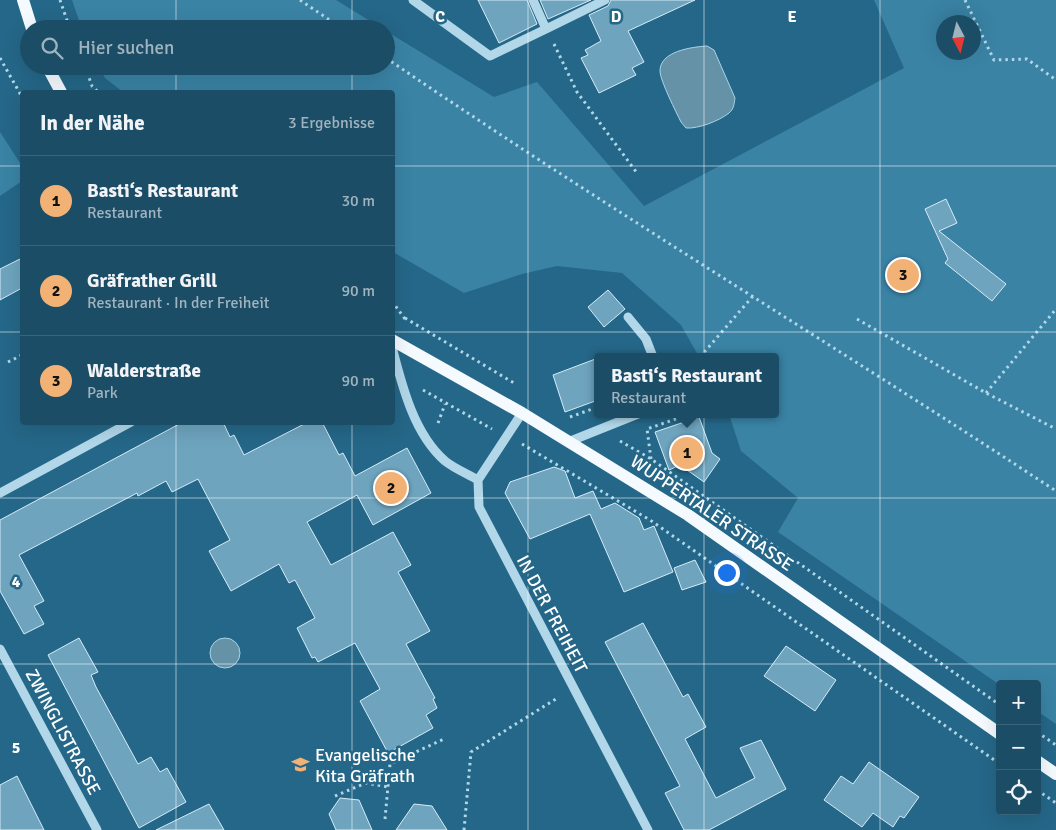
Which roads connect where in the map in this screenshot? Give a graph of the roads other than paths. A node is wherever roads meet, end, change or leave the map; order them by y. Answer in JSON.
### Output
{"nodes":[{"id":1,"x":23,"y":0,"type":"edge"},
{"id":2,"x":413,"y":0,"type":"edge"},
{"id":3,"x":532,"y":0,"type":"edge"},
{"id":4,"x":605,"y":0,"type":"edge"},
{"id":5,"x":29,"y":20,"type":"edge"},
{"id":6,"x":546,"y":29,"type":"junction"},
{"id":7,"x":52,"y":75,"type":"edge"},
{"id":8,"x":60,"y":90,"type":"edge"},
{"id":9,"x":628,"y":316,"type":"dead end"},
{"id":10,"x":395,"y":342,"type":"edge"},
{"id":11,"x":651,"y":353,"type":"edge"},
{"id":12,"x":395,"y":359,"type":"edge"},
{"id":13,"x":522,"y":413,"type":"junction"},
{"id":14,"x":628,"y":418,"type":"edge"},
{"id":15,"x":125,"y":425,"type":"edge"},
{"id":16,"x":568,"y":442,"type":"junction"},
{"id":17,"x":478,"y":480,"type":"junction"},
{"id":18,"x":0,"y":493,"type":"edge"},
{"id":19,"x":0,"y":649,"type":"edge"},
{"id":20,"x":996,"y":731,"type":"edge"},
{"id":21,"x":1041,"y":764,"type":"edge"},
{"id":22,"x":1056,"y":774,"type":"edge"},
{"id":23,"x":97,"y":830,"type":"edge"},
{"id":24,"x":648,"y":830,"type":"edge"}],
"edges":[{"from":1,"to":5,"type":"main road"},
{"from":2,"to":6,"type":"street"},
{"from":3,"to":6,"type":"street"},
{"from":4,"to":6,"type":"street"},
{"from":7,"to":8,"type":"main road"},
{"from":9,"to":11,"type":"street"},
{"from":10,"to":13,"type":"main road","name":"WUPPERTALER STRASSE"},
{"from":12,"to":17,"type":"street"},
{"from":13,"to":16,"type":"main road","name":"WUPPERTALER STRASSE"},
{"from":13,"to":17,"type":"street"},
{"from":14,"to":16,"type":"street"},
{"from":15,"to":18,"type":"street"},
{"from":16,"to":20,"type":"main road","name":"WUPPERTALER STRASSE"},
{"from":17,"to":24,"type":"street","name":"IN DER FREIHEIT"},
{"from":19,"to":23,"type":"street","name":"ZWINGLISTRASSE"},
{"from":21,"to":22,"type":"main road"}]}
